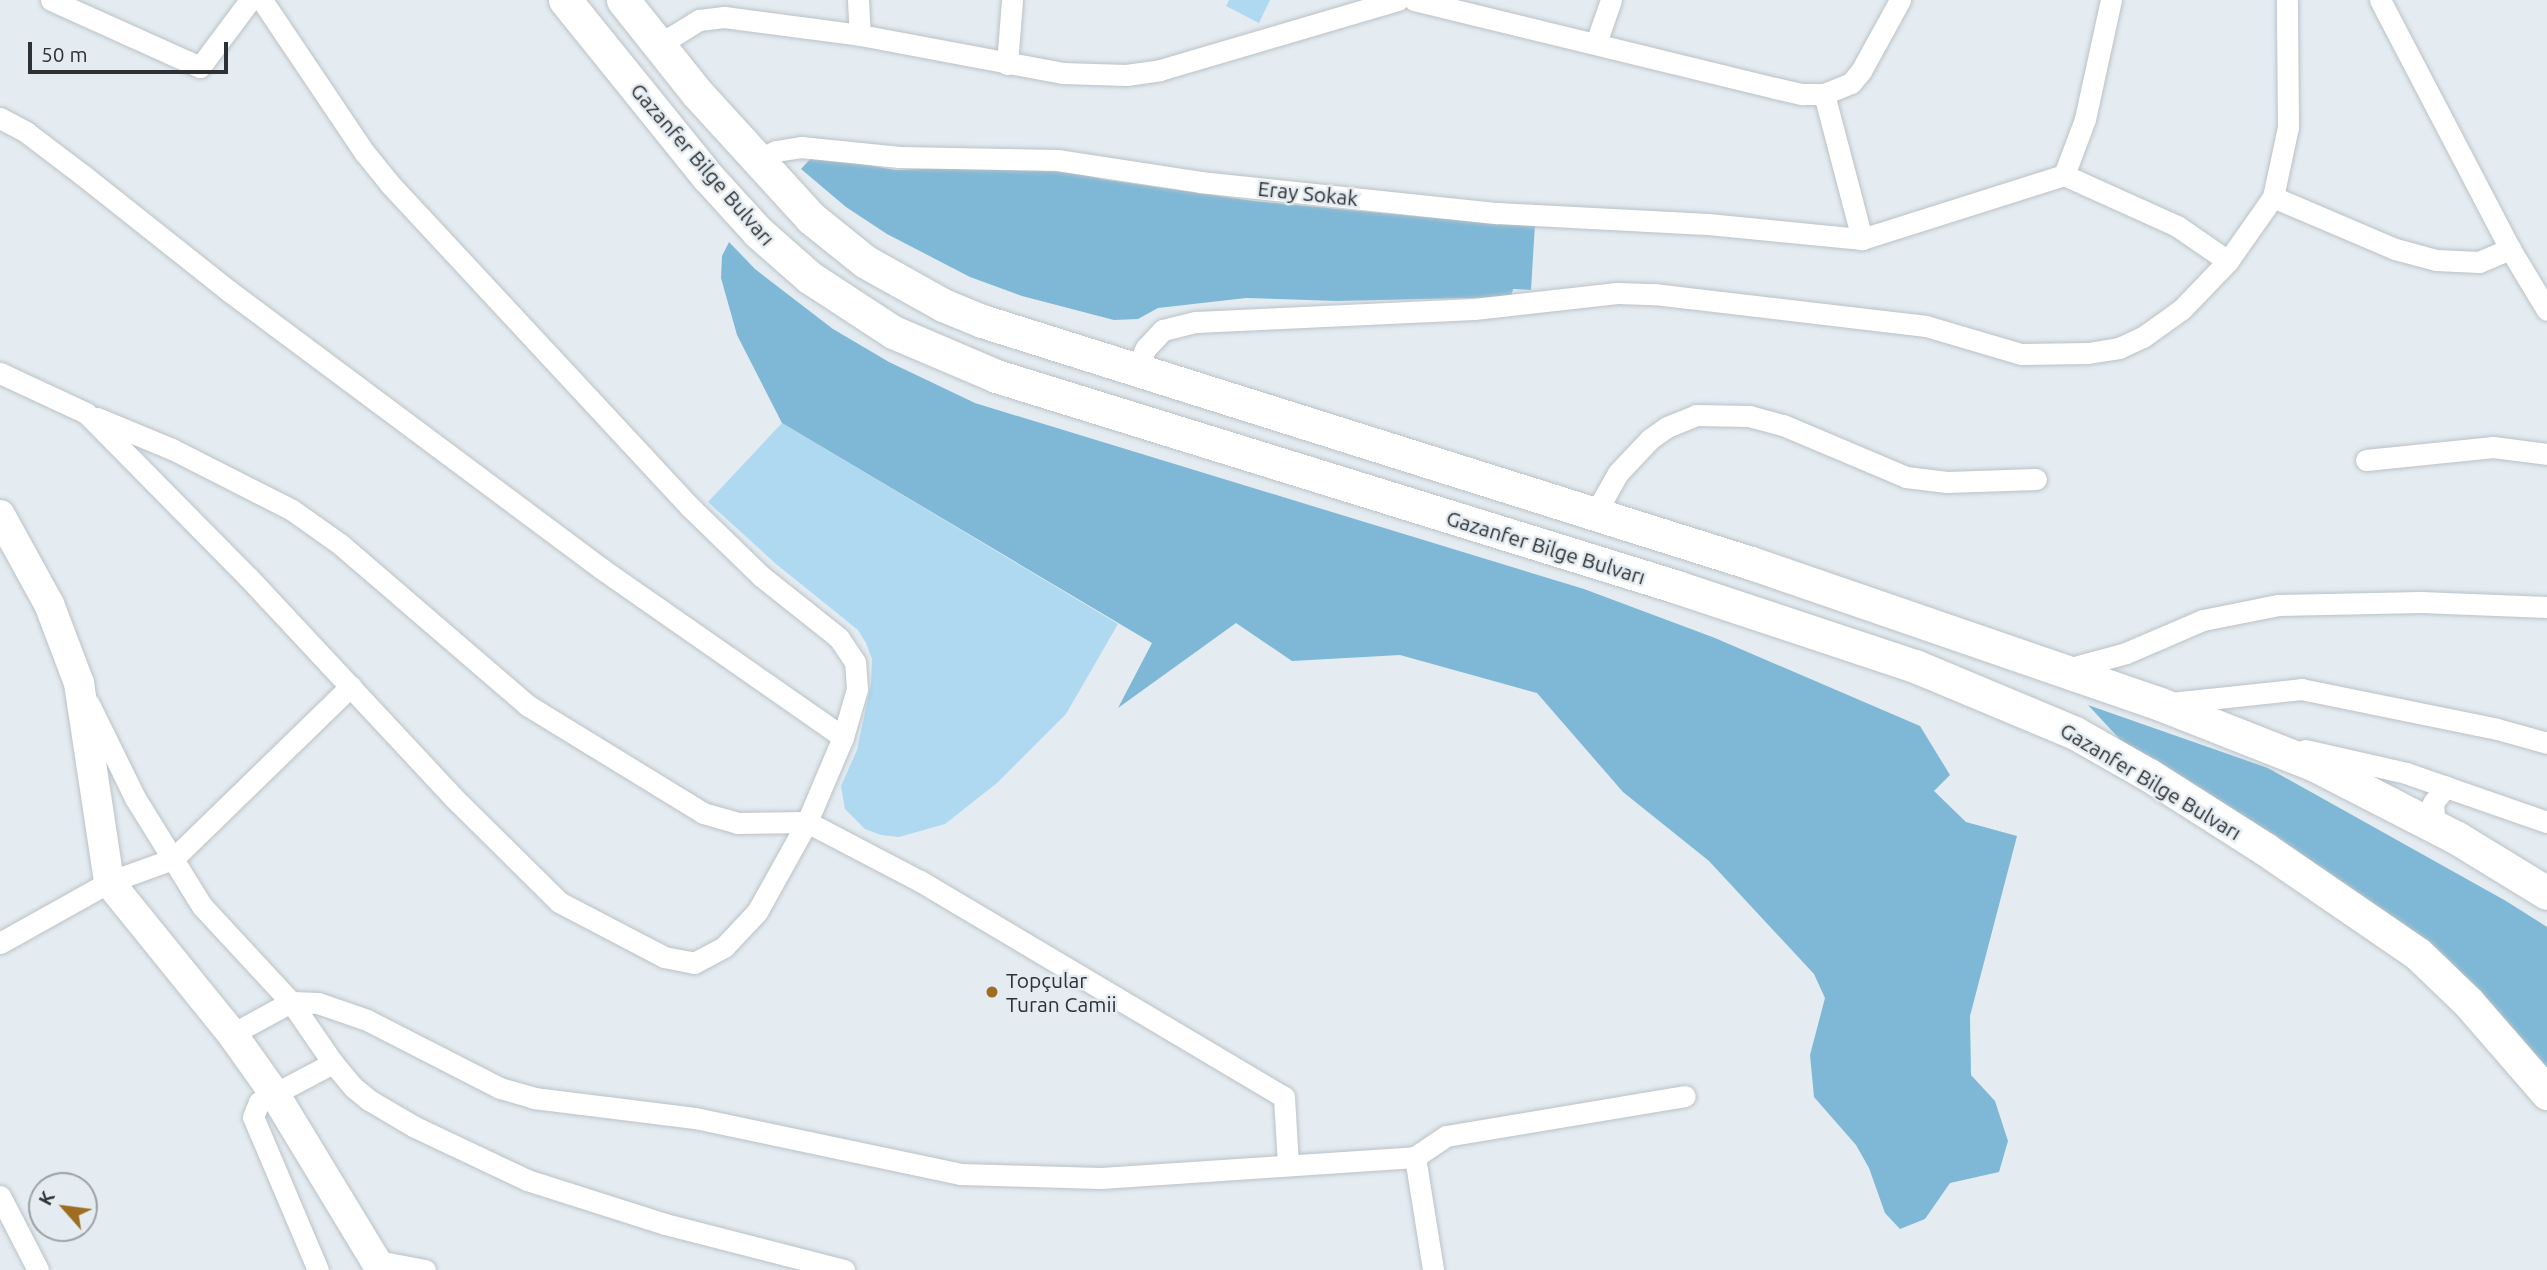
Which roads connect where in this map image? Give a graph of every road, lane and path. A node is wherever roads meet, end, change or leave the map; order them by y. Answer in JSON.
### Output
{"nodes":[{"id":1,"x":51,"y":0,"type":"edge"},
{"id":2,"x":250,"y":0,"type":"edge"},
{"id":3,"x":262,"y":0,"type":"edge"},
{"id":4,"x":565,"y":0,"type":"edge"},
{"id":5,"x":623,"y":0,"type":"edge"},
{"id":6,"x":858,"y":0,"type":"edge"},
{"id":7,"x":1012,"y":0,"type":"edge"},
{"id":8,"x":1398,"y":0,"type":"edge"},
{"id":9,"x":1414,"y":0,"type":"edge"},
{"id":10,"x":1611,"y":0,"type":"edge"},
{"id":11,"x":1900,"y":0,"type":"edge"},
{"id":12,"x":2111,"y":0,"type":"edge"},
{"id":13,"x":2287,"y":0,"type":"edge"},
{"id":14,"x":2380,"y":0,"type":"edge"},
{"id":15,"x":860,"y":36,"type":"junction"},
{"id":16,"x":1596,"y":43,"type":"junction"},
{"id":17,"x":660,"y":44,"type":"junction"},
{"id":18,"x":1007,"y":64,"type":"junction"},
{"id":19,"x":1824,"y":94,"type":"junction"},
{"id":20,"x":0,"y":118,"type":"edge"},
{"id":21,"x":757,"y":160,"type":"junction"},
{"id":22,"x":2064,"y":174,"type":"junction"},
{"id":23,"x":2273,"y":197,"type":"junction"},
{"id":24,"x":1862,"y":240,"type":"junction"},
{"id":25,"x":2510,"y":249,"type":"junction"},
{"id":26,"x":2228,"y":261,"type":"junction"},
{"id":27,"x":2547,"y":310,"type":"edge"},
{"id":28,"x":1136,"y":370,"type":"junction"},
{"id":29,"x":0,"y":373,"type":"edge"},
{"id":30,"x":86,"y":412,"type":"junction"},
{"id":31,"x":2547,"y":454,"type":"edge"},
{"id":32,"x":2367,"y":460,"type":"dead end"},
{"id":33,"x":2036,"y":479,"type":"dead end"},
{"id":34,"x":1596,"y":512,"type":"junction"},
{"id":35,"x":0,"y":515,"type":"edge"},
{"id":36,"x":2547,"y":607,"type":"edge"},
{"id":37,"x":2059,"y":671,"type":"junction"},
{"id":38,"x":79,"y":683,"type":"junction"},
{"id":39,"x":351,"y":686,"type":"junction"},
{"id":40,"x":2160,"y":704,"type":"junction"},
{"id":41,"x":843,"y":737,"type":"junction"},
{"id":42,"x":2256,"y":741,"type":"junction"},
{"id":43,"x":2547,"y":743,"type":"edge"},
{"id":44,"x":2446,"y":786,"type":"junction"},
{"id":45,"x":807,"y":822,"type":"junction"},
{"id":46,"x":2547,"y":822,"type":"edge"},
{"id":47,"x":2435,"y":826,"type":"junction"},
{"id":48,"x":173,"y":859,"type":"junction"},
{"id":49,"x":109,"y":882,"type":"junction"},
{"id":50,"x":2547,"y":893,"type":"edge"},
{"id":51,"x":0,"y":943,"type":"edge"},
{"id":52,"x":291,"y":1002,"type":"junction"},
{"id":53,"x":232,"y":1034,"type":"junction"},
{"id":54,"x":333,"y":1063,"type":"junction"},
{"id":55,"x":274,"y":1093,"type":"junction"},
{"id":56,"x":2547,"y":1093,"type":"edge"},
{"id":57,"x":1685,"y":1096,"type":"dead end"},
{"id":58,"x":1415,"y":1157,"type":"junction"},
{"id":59,"x":1288,"y":1165,"type":"junction"},
{"id":60,"x":0,"y":1196,"type":"edge"},
{"id":61,"x":377,"y":1265,"type":"edge"},
{"id":62,"x":37,"y":1270,"type":"edge"},
{"id":63,"x":318,"y":1270,"type":"edge"},
{"id":64,"x":425,"y":1270,"type":"edge"},
{"id":65,"x":844,"y":1270,"type":"edge"},
{"id":66,"x":1433,"y":1270,"type":"edge"}],
"edges":[{"from":1,"to":2,"type":"street"},
{"from":3,"to":41,"type":"street"},
{"from":4,"to":56,"type":"main road","name":"Gazanfer Bilge Bulvarı"},
{"from":5,"to":17,"type":"main road","name":"Gazanfer Bilge Bulvarı"},
{"from":6,"to":15,"type":"street"},
{"from":7,"to":18,"type":"street"},
{"from":8,"to":18,"type":"street"},
{"from":9,"to":16,"type":"street"},
{"from":10,"to":16,"type":"street"},
{"from":11,"to":19,"type":"street"},
{"from":12,"to":22,"type":"street"},
{"from":13,"to":23,"type":"street"},
{"from":14,"to":25,"type":"street"},
{"from":15,"to":17,"type":"street"},
{"from":15,"to":18,"type":"street"},
{"from":16,"to":19,"type":"street"},
{"from":17,"to":21,"type":"main road","name":"Gazanfer Bilge Bulvarı"},
{"from":19,"to":24,"type":"street"},
{"from":20,"to":41,"type":"street"},
{"from":21,"to":24,"type":"street","name":"Eray Sokak"},
{"from":21,"to":28,"type":"main road","name":"Gazanfer Bilge Bulvarı"},
{"from":22,"to":24,"type":"street"},
{"from":22,"to":26,"type":"street"},
{"from":23,"to":25,"type":"street"},
{"from":23,"to":26,"type":"street"},
{"from":25,"to":27,"type":"street"},
{"from":26,"to":28,"type":"street"},
{"from":28,"to":34,"type":"main road","name":"Gazanfer Bilge Bulvarı"},
{"from":29,"to":30,"type":"street"},
{"from":30,"to":39,"type":"street"},
{"from":30,"to":45,"type":"street"},
{"from":31,"to":32,"type":"street"},
{"from":33,"to":34,"type":"street"},
{"from":34,"to":37,"type":"main road","name":"Gazanfer Bilge Bulvarı"},
{"from":35,"to":38,"type":"main road"},
{"from":36,"to":37,"type":"street"},
{"from":37,"to":40,"type":"main road","name":"Gazanfer Bilge Bulvarı"},
{"from":38,"to":48,"type":"street"},
{"from":38,"to":49,"type":"main road"},
{"from":39,"to":45,"type":"street"},
{"from":39,"to":48,"type":"street"},
{"from":40,"to":42,"type":"main road","name":"Gazanfer Bilge Bulvarı"},
{"from":40,"to":43,"type":"street"},
{"from":41,"to":45,"type":"street"},
{"from":42,"to":44,"type":"street"},
{"from":42,"to":47,"type":"main road","name":"Gazanfer Bilge Bulvarı"},
{"from":44,"to":46,"type":"street"},
{"from":44,"to":47,"type":"street"},
{"from":45,"to":59,"type":"street"},
{"from":47,"to":50,"type":"main road","name":"Gazanfer Bilge Bulvarı"},
{"from":48,"to":49,"type":"street"},
{"from":48,"to":52,"type":"street"},
{"from":49,"to":51,"type":"street"},
{"from":49,"to":53,"type":"main road"},
{"from":52,"to":53,"type":"street"},
{"from":52,"to":54,"type":"street"},
{"from":52,"to":59,"type":"street"},
{"from":53,"to":55,"type":"main road"},
{"from":54,"to":55,"type":"street"},
{"from":54,"to":65,"type":"street"},
{"from":55,"to":61,"type":"main road"},
{"from":55,"to":63,"type":"street"},
{"from":57,"to":58,"type":"street"},
{"from":58,"to":59,"type":"street"},
{"from":58,"to":66,"type":"street"},
{"from":60,"to":62,"type":"street"},
{"from":61,"to":64,"type":"street"}]}
